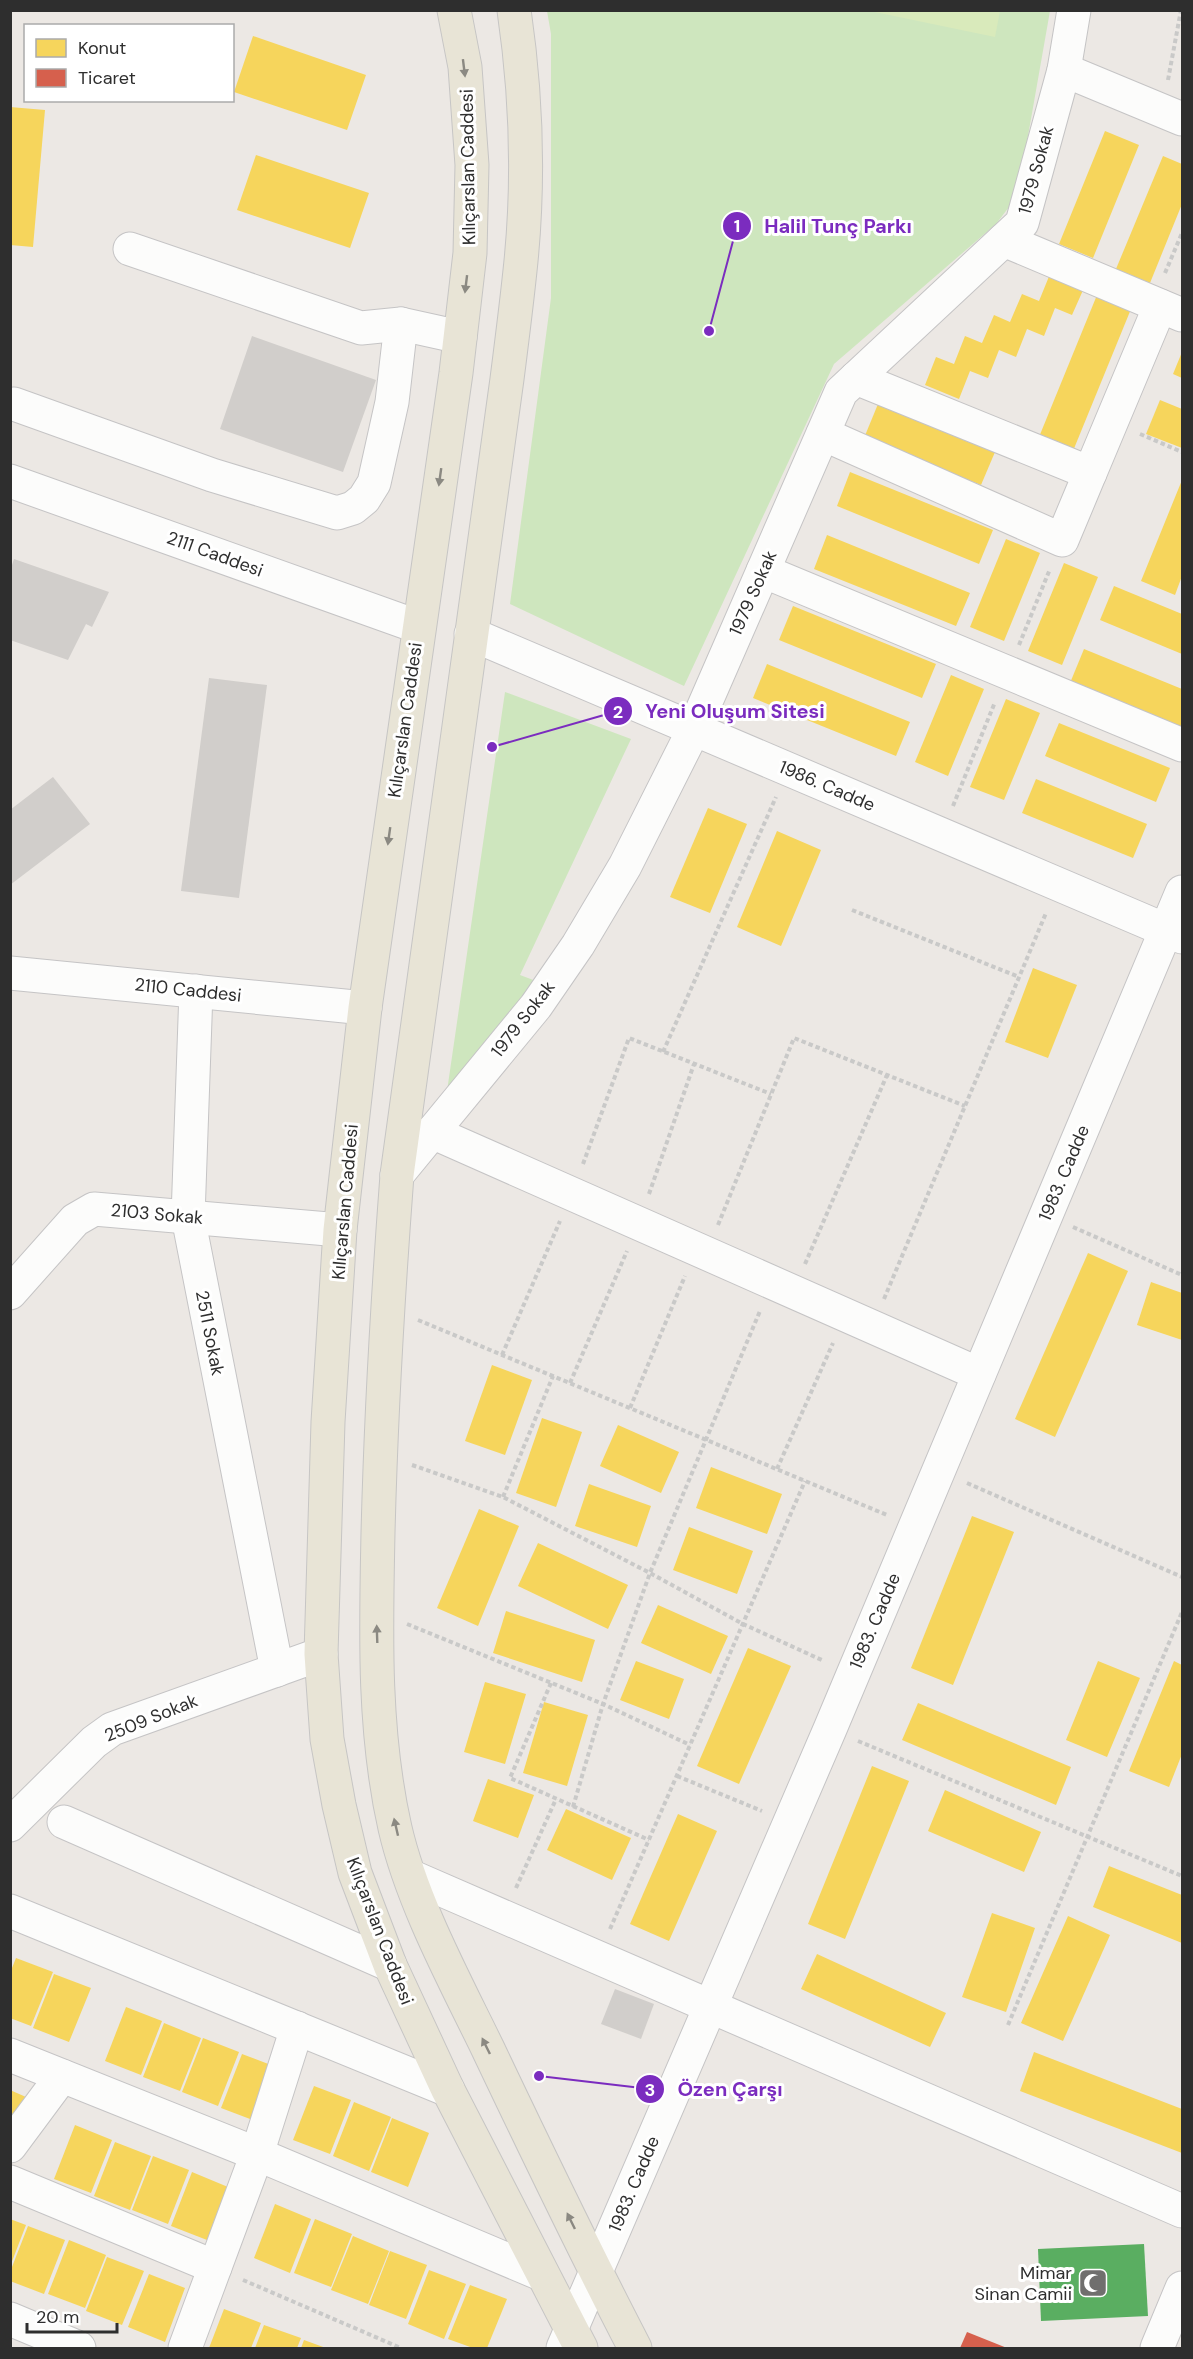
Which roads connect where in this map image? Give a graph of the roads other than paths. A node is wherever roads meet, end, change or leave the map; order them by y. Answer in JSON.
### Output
{"nodes":[{"id":1,"x":454,"y":10,"type":"edge"},
{"id":2,"x":514,"y":10,"type":"edge"},
{"id":3,"x":1074,"y":10,"type":"edge"},
{"id":4,"x":1064,"y":70,"type":"junction"},
{"id":5,"x":1173,"y":115,"type":"edge"},
{"id":6,"x":1004,"y":240,"type":"junction"},
{"id":7,"x":130,"y":249,"type":"dead end"},
{"id":8,"x":1165,"y":308,"type":"edge"},
{"id":9,"x":400,"y":324,"type":"junction"},
{"id":10,"x":460,"y":337,"type":"junction"},
{"id":11,"x":856,"y":378,"type":"junction"},
{"id":12,"x":15,"y":404,"type":"dead end"},
{"id":13,"x":823,"y":434,"type":"junction"},
{"id":14,"x":1090,"y":473,"type":"junction"},
{"id":15,"x":14,"y":491,"type":"edge"},
{"id":16,"x":763,"y":571,"type":"junction"},
{"id":17,"x":419,"y":627,"type":"junction"},
{"id":18,"x":471,"y":634,"type":"junction"},
{"id":19,"x":694,"y":729,"type":"junction"},
{"id":20,"x":1182,"y":745,"type":"edge"},
{"id":21,"x":1182,"y":892,"type":"edge"},
{"id":22,"x":1174,"y":934,"type":"edge"},
{"id":23,"x":10,"y":973,"type":"edge"},
{"id":24,"x":196,"y":991,"type":"junction"},
{"id":25,"x":365,"y":1008,"type":"junction"},
{"id":26,"x":432,"y":1132,"type":"junction"},
{"id":27,"x":397,"y":1175,"type":"junction"},
{"id":28,"x":188,"y":1217,"type":"junction"},
{"id":29,"x":340,"y":1230,"type":"junction"},
{"id":30,"x":10,"y":1293,"type":"edge"},
{"id":31,"x":980,"y":1374,"type":"junction"},
{"id":32,"x":321,"y":1654,"type":"junction"},
{"id":33,"x":277,"y":1670,"type":"junction"},
{"id":34,"x":64,"y":1822,"type":"dead end"},
{"id":35,"x":10,"y":1826,"type":"edge"},
{"id":36,"x":410,"y":1876,"type":"junction"},
{"id":37,"x":10,"y":1911,"type":"edge"},
{"id":38,"x":390,"y":1965,"type":"junction"},
{"id":39,"x":710,"y":2006,"type":"junction"},
{"id":40,"x":297,"y":2028,"type":"junction"},
{"id":41,"x":10,"y":2055,"type":"edge"},
{"id":42,"x":62,"y":2076,"type":"junction"},
{"id":43,"x":448,"y":2090,"type":"junction"},
{"id":44,"x":10,"y":2146,"type":"edge"},
{"id":45,"x":257,"y":2154,"type":"junction"},
{"id":46,"x":10,"y":2182,"type":"edge"},
{"id":47,"x":1182,"y":2211,"type":"edge"},
{"id":48,"x":215,"y":2267,"type":"junction"},
{"id":49,"x":596,"y":2273,"type":"junction"},
{"id":50,"x":541,"y":2274,"type":"junction"},
{"id":51,"x":1182,"y":2288,"type":"edge"},
{"id":52,"x":10,"y":2319,"type":"edge"},
{"id":53,"x":572,"y":2343,"type":"edge"},
{"id":54,"x":80,"y":2349,"type":"edge"},
{"id":55,"x":185,"y":2349,"type":"edge"},
{"id":56,"x":635,"y":2349,"type":"edge"},
{"id":57,"x":1157,"y":2349,"type":"edge"}],
"edges":[{"from":1,"to":10,"type":"main road","name":"Kılıçarslan Caddesi","one_way":true},
{"from":2,"to":18,"type":"main road"},
{"from":3,"to":4,"type":"street","name":"1979 Sokak"},
{"from":4,"to":5,"type":"street"},
{"from":4,"to":6,"type":"street","name":"1979 Sokak"},
{"from":6,"to":8,"type":"street"},
{"from":6,"to":11,"type":"street","name":"1979 Sokak"},
{"from":7,"to":9,"type":"street"},
{"from":8,"to":14,"type":"street"},
{"from":9,"to":10,"type":"street"},
{"from":9,"to":12,"type":"street"},
{"from":10,"to":17,"type":"main road","name":"Kılıçarslan Caddesi","one_way":true},
{"from":11,"to":13,"type":"street","name":"1979 Sokak"},
{"from":11,"to":14,"type":"street"},
{"from":13,"to":14,"type":"street"},
{"from":13,"to":16,"type":"street","name":"1979 Sokak"},
{"from":15,"to":17,"type":"street","name":"2111 Caddesi"},
{"from":16,"to":19,"type":"street","name":"1979 Sokak"},
{"from":16,"to":20,"type":"street"},
{"from":17,"to":18,"type":"main road"},
{"from":17,"to":25,"type":"main road","name":"Kılıçarslan Caddesi","one_way":true},
{"from":18,"to":19,"type":"street","name":"1986. Cadde"},
{"from":18,"to":27,"type":"main road"},
{"from":19,"to":22,"type":"street","name":"1986. Cadde"},
{"from":19,"to":26,"type":"street","name":"1979 Sokak"},
{"from":21,"to":22,"type":"street","name":"1983. Cadde"},
{"from":22,"to":31,"type":"street","name":"1983. Cadde"},
{"from":23,"to":24,"type":"street","name":"2110 Caddesi"},
{"from":24,"to":25,"type":"street","name":"2110 Caddesi"},
{"from":24,"to":28,"type":"street","name":"2511 Sokak"},
{"from":25,"to":29,"type":"main road","name":"Kılıçarslan Caddesi"},
{"from":26,"to":27,"type":"street","name":"1979 Sokak"},
{"from":26,"to":31,"type":"street"},
{"from":36,"to":27,"type":"main road","one_way":true},
{"from":28,"to":29,"type":"street","name":"2103 Sokak"},
{"from":28,"to":30,"type":"street","name":"2103 Sokak"},
{"from":28,"to":33,"type":"street","name":"2511 Sokak"},
{"from":29,"to":32,"type":"main road","name":"Kılıçarslan Caddesi"},
{"from":31,"to":39,"type":"street","name":"1983. Cadde"},
{"from":32,"to":33,"type":"street","name":"2509 Sokak"},
{"from":32,"to":38,"type":"main road","name":"Kılıçarslan Caddesi"},
{"from":33,"to":35,"type":"street","name":"2509 Sokak"},
{"from":34,"to":38,"type":"street"},
{"from":36,"to":39,"type":"street"},
{"from":49,"to":36,"type":"main road","one_way":true},
{"from":37,"to":40,"type":"street"},
{"from":38,"to":43,"type":"main road","name":"Kılıçarslan Caddesi"},
{"from":39,"to":47,"type":"street"},
{"from":39,"to":49,"type":"street","name":"1983. Cadde"},
{"from":40,"to":43,"type":"street"},
{"from":40,"to":45,"type":"street"},
{"from":41,"to":42,"type":"street"},
{"from":42,"to":44,"type":"street"},
{"from":42,"to":45,"type":"street"},
{"from":43,"to":50,"type":"main road","name":"Kılıçarslan Caddesi"},
{"from":45,"to":48,"type":"street"},
{"from":45,"to":50,"type":"street"},
{"from":46,"to":48,"type":"street"},
{"from":48,"to":55,"type":"street"},
{"from":49,"to":53,"type":"street","name":"1983. Cadde"},
{"from":49,"to":56,"type":"main road"},
{"from":50,"to":53,"type":"main road","name":"Kılıçarslan Caddesi"},
{"from":51,"to":57,"type":"street"},
{"from":52,"to":54,"type":"street"}]}
